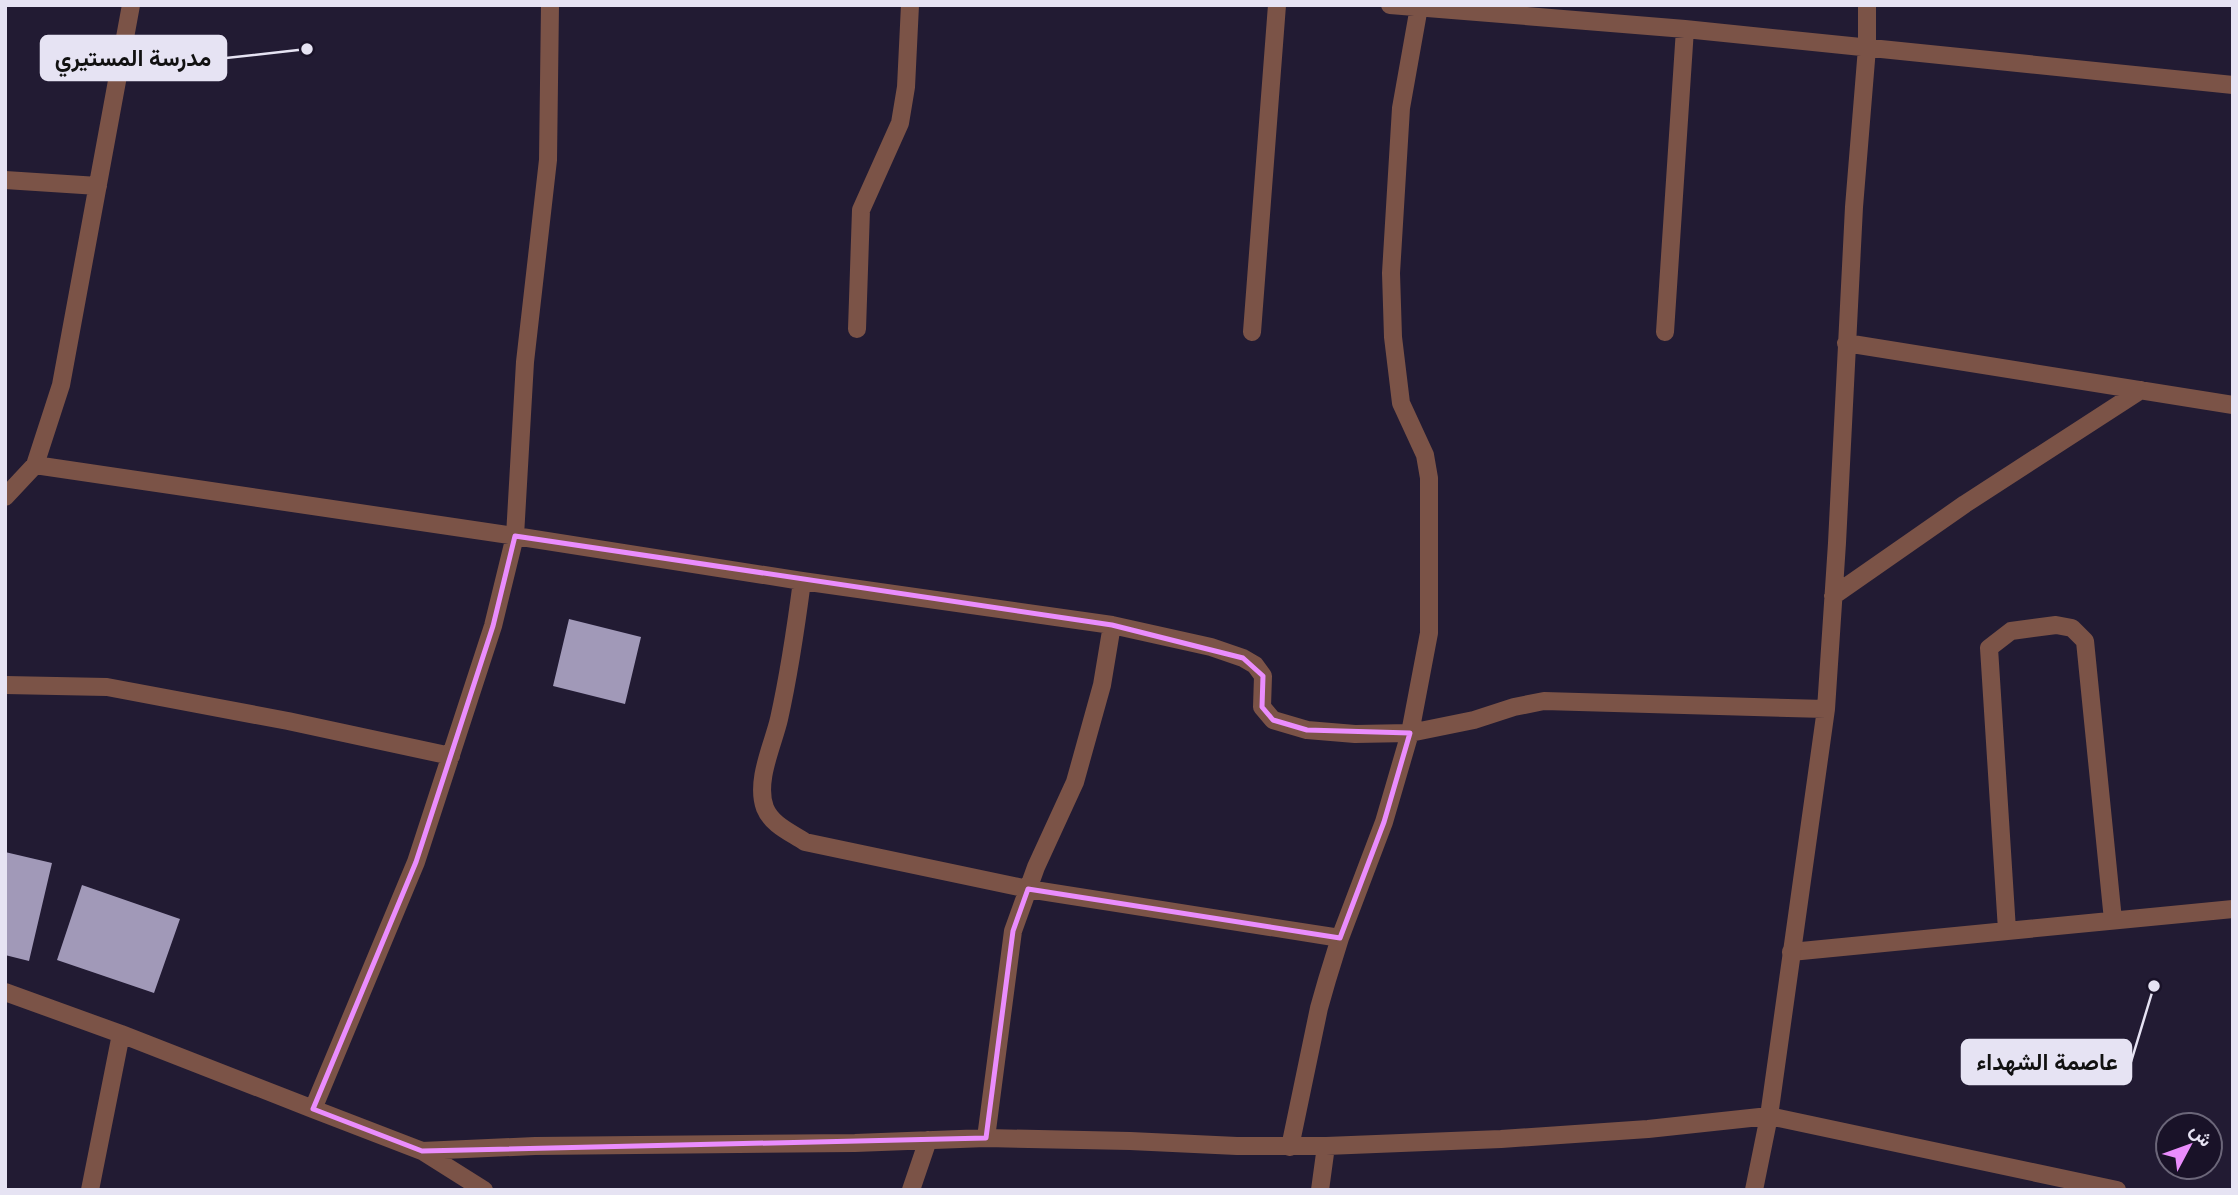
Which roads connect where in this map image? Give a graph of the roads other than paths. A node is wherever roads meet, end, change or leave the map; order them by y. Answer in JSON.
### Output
{"nodes":[{"id":1,"x":131,"y":5,"type":"edge"},
{"id":2,"x":550,"y":5,"type":"edge"},
{"id":3,"x":910,"y":5,"type":"edge"},
{"id":4,"x":1277,"y":5,"type":"edge"},
{"id":5,"x":1390,"y":5,"type":"edge"},
{"id":6,"x":1867,"y":5,"type":"edge"},
{"id":7,"x":1419,"y":7,"type":"edge"},
{"id":8,"x":1685,"y":29,"type":"junction"},
{"id":9,"x":1867,"y":48,"type":"junction"},
{"id":10,"x":2233,"y":85,"type":"edge"},
{"id":11,"x":5,"y":180,"type":"edge"},
{"id":12,"x":98,"y":186,"type":"junction"},
{"id":13,"x":857,"y":329,"type":"dead end"},
{"id":14,"x":1252,"y":332,"type":"dead end"},
{"id":15,"x":1665,"y":332,"type":"dead end"},
{"id":16,"x":1846,"y":342,"type":"junction"},
{"id":17,"x":2141,"y":390,"type":"junction"},
{"id":18,"x":2233,"y":405,"type":"edge"},
{"id":19,"x":35,"y":466,"type":"junction"},
{"id":20,"x":5,"y":497,"type":"edge"},
{"id":21,"x":515,"y":536,"type":"junction"},
{"id":22,"x":802,"y":581,"type":"junction"},
{"id":23,"x":1833,"y":596,"type":"junction"},
{"id":24,"x":1112,"y":625,"type":"junction"},
{"id":25,"x":5,"y":685,"type":"edge"},
{"id":26,"x":1826,"y":709,"type":"junction"},
{"id":27,"x":1410,"y":733,"type":"junction"},
{"id":28,"x":451,"y":756,"type":"junction"},
{"id":29,"x":1028,"y":889,"type":"junction"},
{"id":30,"x":2233,"y":909,"type":"edge"},
{"id":31,"x":2113,"y":920,"type":"junction"},
{"id":32,"x":2007,"y":930,"type":"junction"},
{"id":33,"x":1339,"y":938,"type":"junction"},
{"id":34,"x":1791,"y":952,"type":"junction"},
{"id":35,"x":5,"y":992,"type":"edge"},
{"id":36,"x":121,"y":1034,"type":"junction"},
{"id":37,"x":313,"y":1109,"type":"junction"},
{"id":38,"x":1769,"y":1116,"type":"junction"},
{"id":39,"x":986,"y":1138,"type":"junction"},
{"id":40,"x":928,"y":1140,"type":"junction"},
{"id":41,"x":1326,"y":1146,"type":"junction"},
{"id":42,"x":1290,"y":1147,"type":"junction"},
{"id":43,"x":422,"y":1151,"type":"junction"},
{"id":44,"x":90,"y":1190,"type":"edge"},
{"id":45,"x":484,"y":1190,"type":"edge"},
{"id":46,"x":911,"y":1190,"type":"edge"},
{"id":47,"x":1320,"y":1190,"type":"edge"},
{"id":48,"x":1754,"y":1190,"type":"edge"},
{"id":49,"x":2117,"y":1190,"type":"edge"}],
"edges":[{"from":1,"to":12,"type":"street"},
{"from":2,"to":21,"type":"street"},
{"from":3,"to":13,"type":"street"},
{"from":4,"to":14,"type":"street"},
{"from":5,"to":7,"type":"street"},
{"from":6,"to":9,"type":"street"},
{"from":7,"to":8,"type":"street"},
{"from":7,"to":27,"type":"street"},
{"from":8,"to":9,"type":"street"},
{"from":8,"to":15,"type":"street"},
{"from":9,"to":10,"type":"street"},
{"from":9,"to":16,"type":"street"},
{"from":11,"to":12,"type":"street"},
{"from":12,"to":19,"type":"street"},
{"from":16,"to":17,"type":"street"},
{"from":16,"to":23,"type":"street"},
{"from":17,"to":18,"type":"street"},
{"from":17,"to":23,"type":"street"},
{"from":19,"to":20,"type":"street"},
{"from":19,"to":21,"type":"street"},
{"from":21,"to":22,"type":"street"},
{"from":21,"to":28,"type":"street"},
{"from":22,"to":24,"type":"street"},
{"from":22,"to":29,"type":"street"},
{"from":23,"to":26,"type":"street"},
{"from":24,"to":27,"type":"street"},
{"from":24,"to":29,"type":"street"},
{"from":25,"to":28,"type":"street"},
{"from":26,"to":27,"type":"street"},
{"from":26,"to":34,"type":"street"},
{"from":27,"to":33,"type":"street"},
{"from":28,"to":37,"type":"street"},
{"from":29,"to":33,"type":"street"},
{"from":29,"to":39,"type":"street"},
{"from":30,"to":31,"type":"street"},
{"from":31,"to":32,"type":"street"},
{"from":31,"to":32,"type":"street"},
{"from":32,"to":34,"type":"street"},
{"from":33,"to":42,"type":"street"},
{"from":34,"to":38,"type":"street"},
{"from":35,"to":36,"type":"street"},
{"from":36,"to":37,"type":"street"},
{"from":36,"to":44,"type":"street"},
{"from":37,"to":43,"type":"street"},
{"from":38,"to":41,"type":"street"},
{"from":38,"to":48,"type":"street"},
{"from":38,"to":49,"type":"street"},
{"from":39,"to":40,"type":"street"},
{"from":39,"to":42,"type":"street"},
{"from":40,"to":43,"type":"street"},
{"from":40,"to":46,"type":"street"},
{"from":41,"to":42,"type":"street"},
{"from":41,"to":47,"type":"street"},
{"from":43,"to":45,"type":"street"}]}
